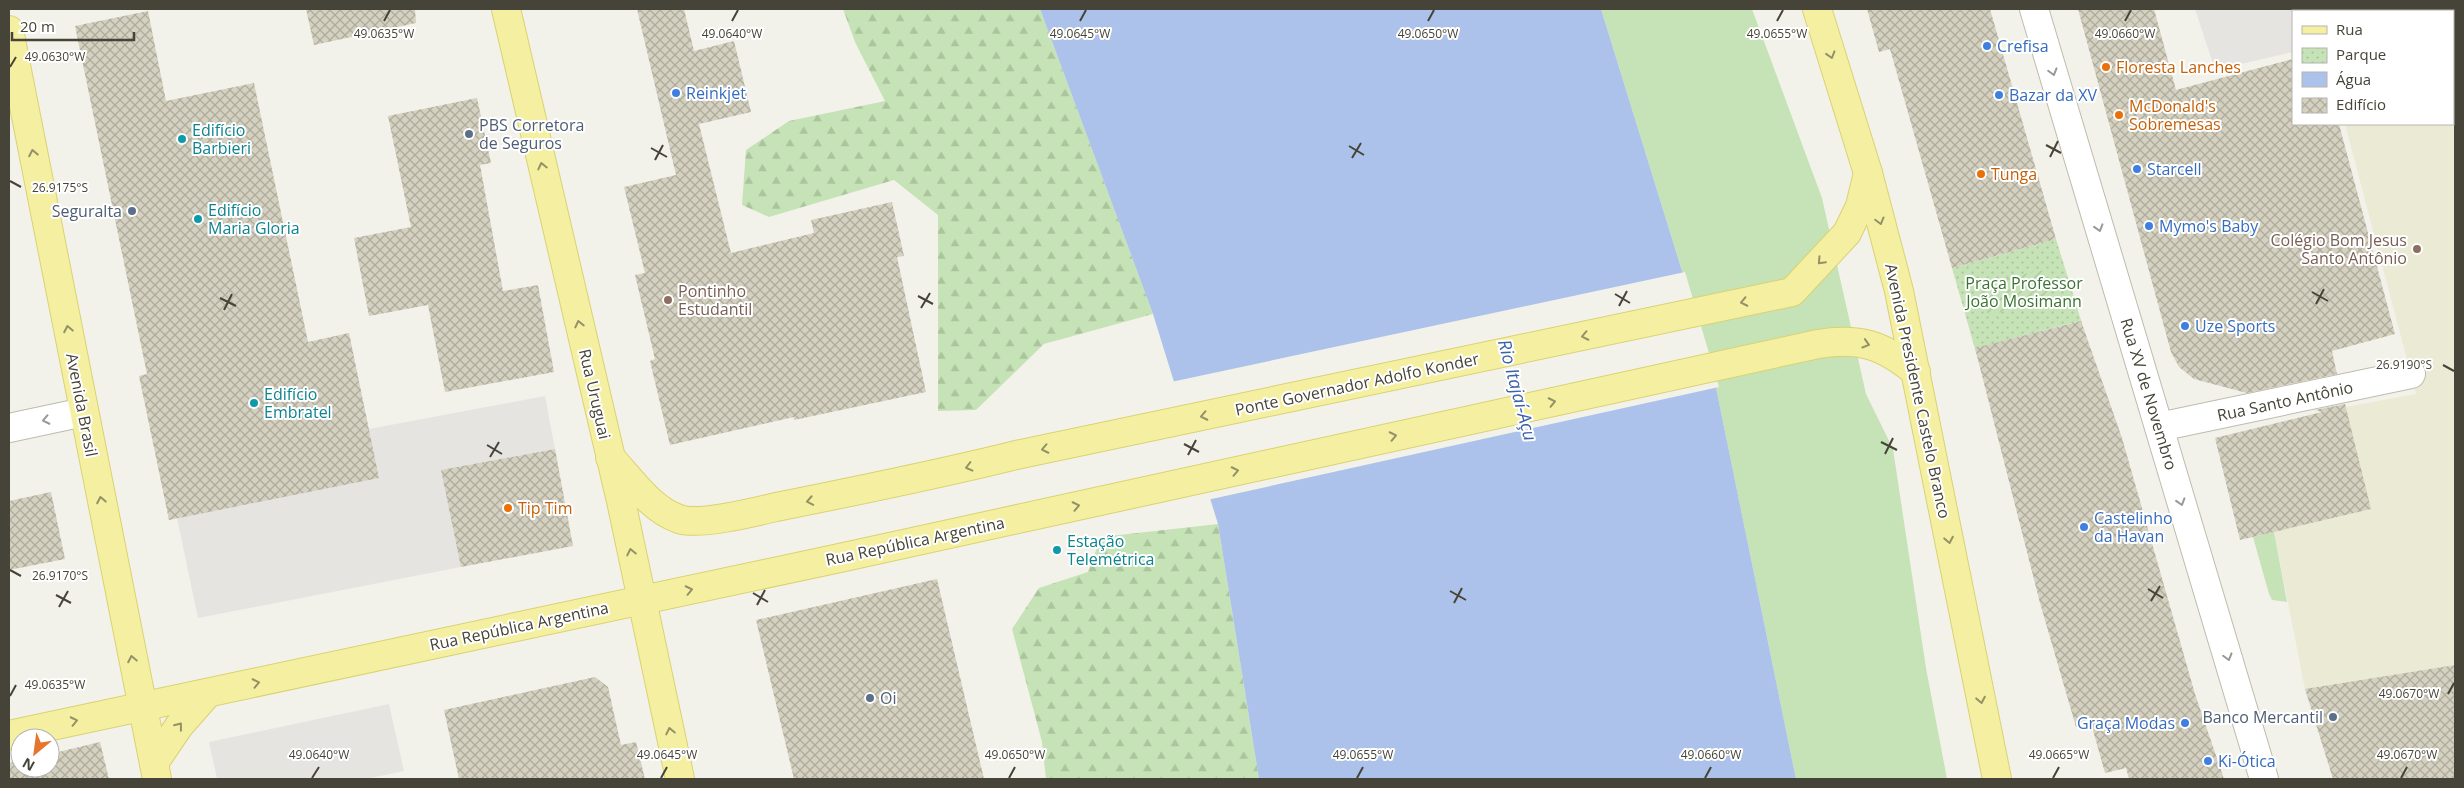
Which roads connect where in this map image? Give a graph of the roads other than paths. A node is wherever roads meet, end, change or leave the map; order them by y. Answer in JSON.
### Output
{"nodes":[{"id":1,"x":506,"y":9,"type":"edge"},
{"id":2,"x":1817,"y":9,"type":"edge"},
{"id":3,"x":2034,"y":9,"type":"edge"},
{"id":4,"x":9,"y":30,"type":"edge"},
{"id":5,"x":1868,"y":173,"type":"junction"},
{"id":6,"x":1916,"y":372,"type":"junction"},
{"id":7,"x":2411,"y":374,"type":"dead end"},
{"id":8,"x":84,"y":412,"type":"junction"},
{"id":9,"x":2159,"y":427,"type":"junction"},
{"id":10,"x":9,"y":428,"type":"edge"},
{"id":11,"x":610,"y":457,"type":"junction"},
{"id":12,"x":641,"y":600,"type":"junction"},
{"id":13,"x":208,"y":693,"type":"junction"},
{"id":14,"x":142,"y":707,"type":"junction"},
{"id":15,"x":9,"y":735,"type":"edge"},
{"id":16,"x":156,"y":771,"type":"edge"},
{"id":17,"x":680,"y":779,"type":"edge"},
{"id":18,"x":1997,"y":779,"type":"edge"},
{"id":19,"x":2264,"y":779,"type":"edge"}],
"edges":[{"from":11,"to":1,"type":"main road","name":"Rua Uruguai","one_way":true},
{"from":2,"to":5,"type":"main road","name":"Avenida Presidente Castelo Branco","one_way":true},
{"from":3,"to":9,"type":"street","name":"Rua XV de Novembro","one_way":true},
{"from":8,"to":4,"type":"main road","name":"Avenida Brasil","one_way":true},
{"from":5,"to":6,"type":"main road","name":"Avenida Presidente Castelo Branco","one_way":true},
{"from":5,"to":11,"type":"main road","name":"Ponte Governador Adolfo Konder","one_way":true},
{"from":12,"to":6,"type":"main road","name":"Rua República Argentina","one_way":true},
{"from":6,"to":18,"type":"main road","name":"Avenida Presidente Castelo Branco","one_way":true},
{"from":7,"to":9,"type":"street","name":"Rua Santo Antônio"},
{"from":8,"to":10,"type":"street","one_way":true},
{"from":14,"to":8,"type":"main road","name":"Avenida Brasil","one_way":true},
{"from":9,"to":19,"type":"street","name":"Rua XV de Novembro","one_way":true},
{"from":12,"to":11,"type":"main road","name":"Rua Uruguai","one_way":true},
{"from":13,"to":12,"type":"main road","name":"Rua República Argentina","one_way":true},
{"from":17,"to":12,"type":"main road","name":"Rua Uruguai","one_way":true},
{"from":13,"to":14,"type":"main road","name":"Rua República Argentina"},
{"from":16,"to":13,"type":"main road","one_way":true},
{"from":15,"to":14,"type":"main road","name":"Rua República Argentina","one_way":true},
{"from":14,"to":16,"type":"main road","name":"Avenida Brasil"}]}
